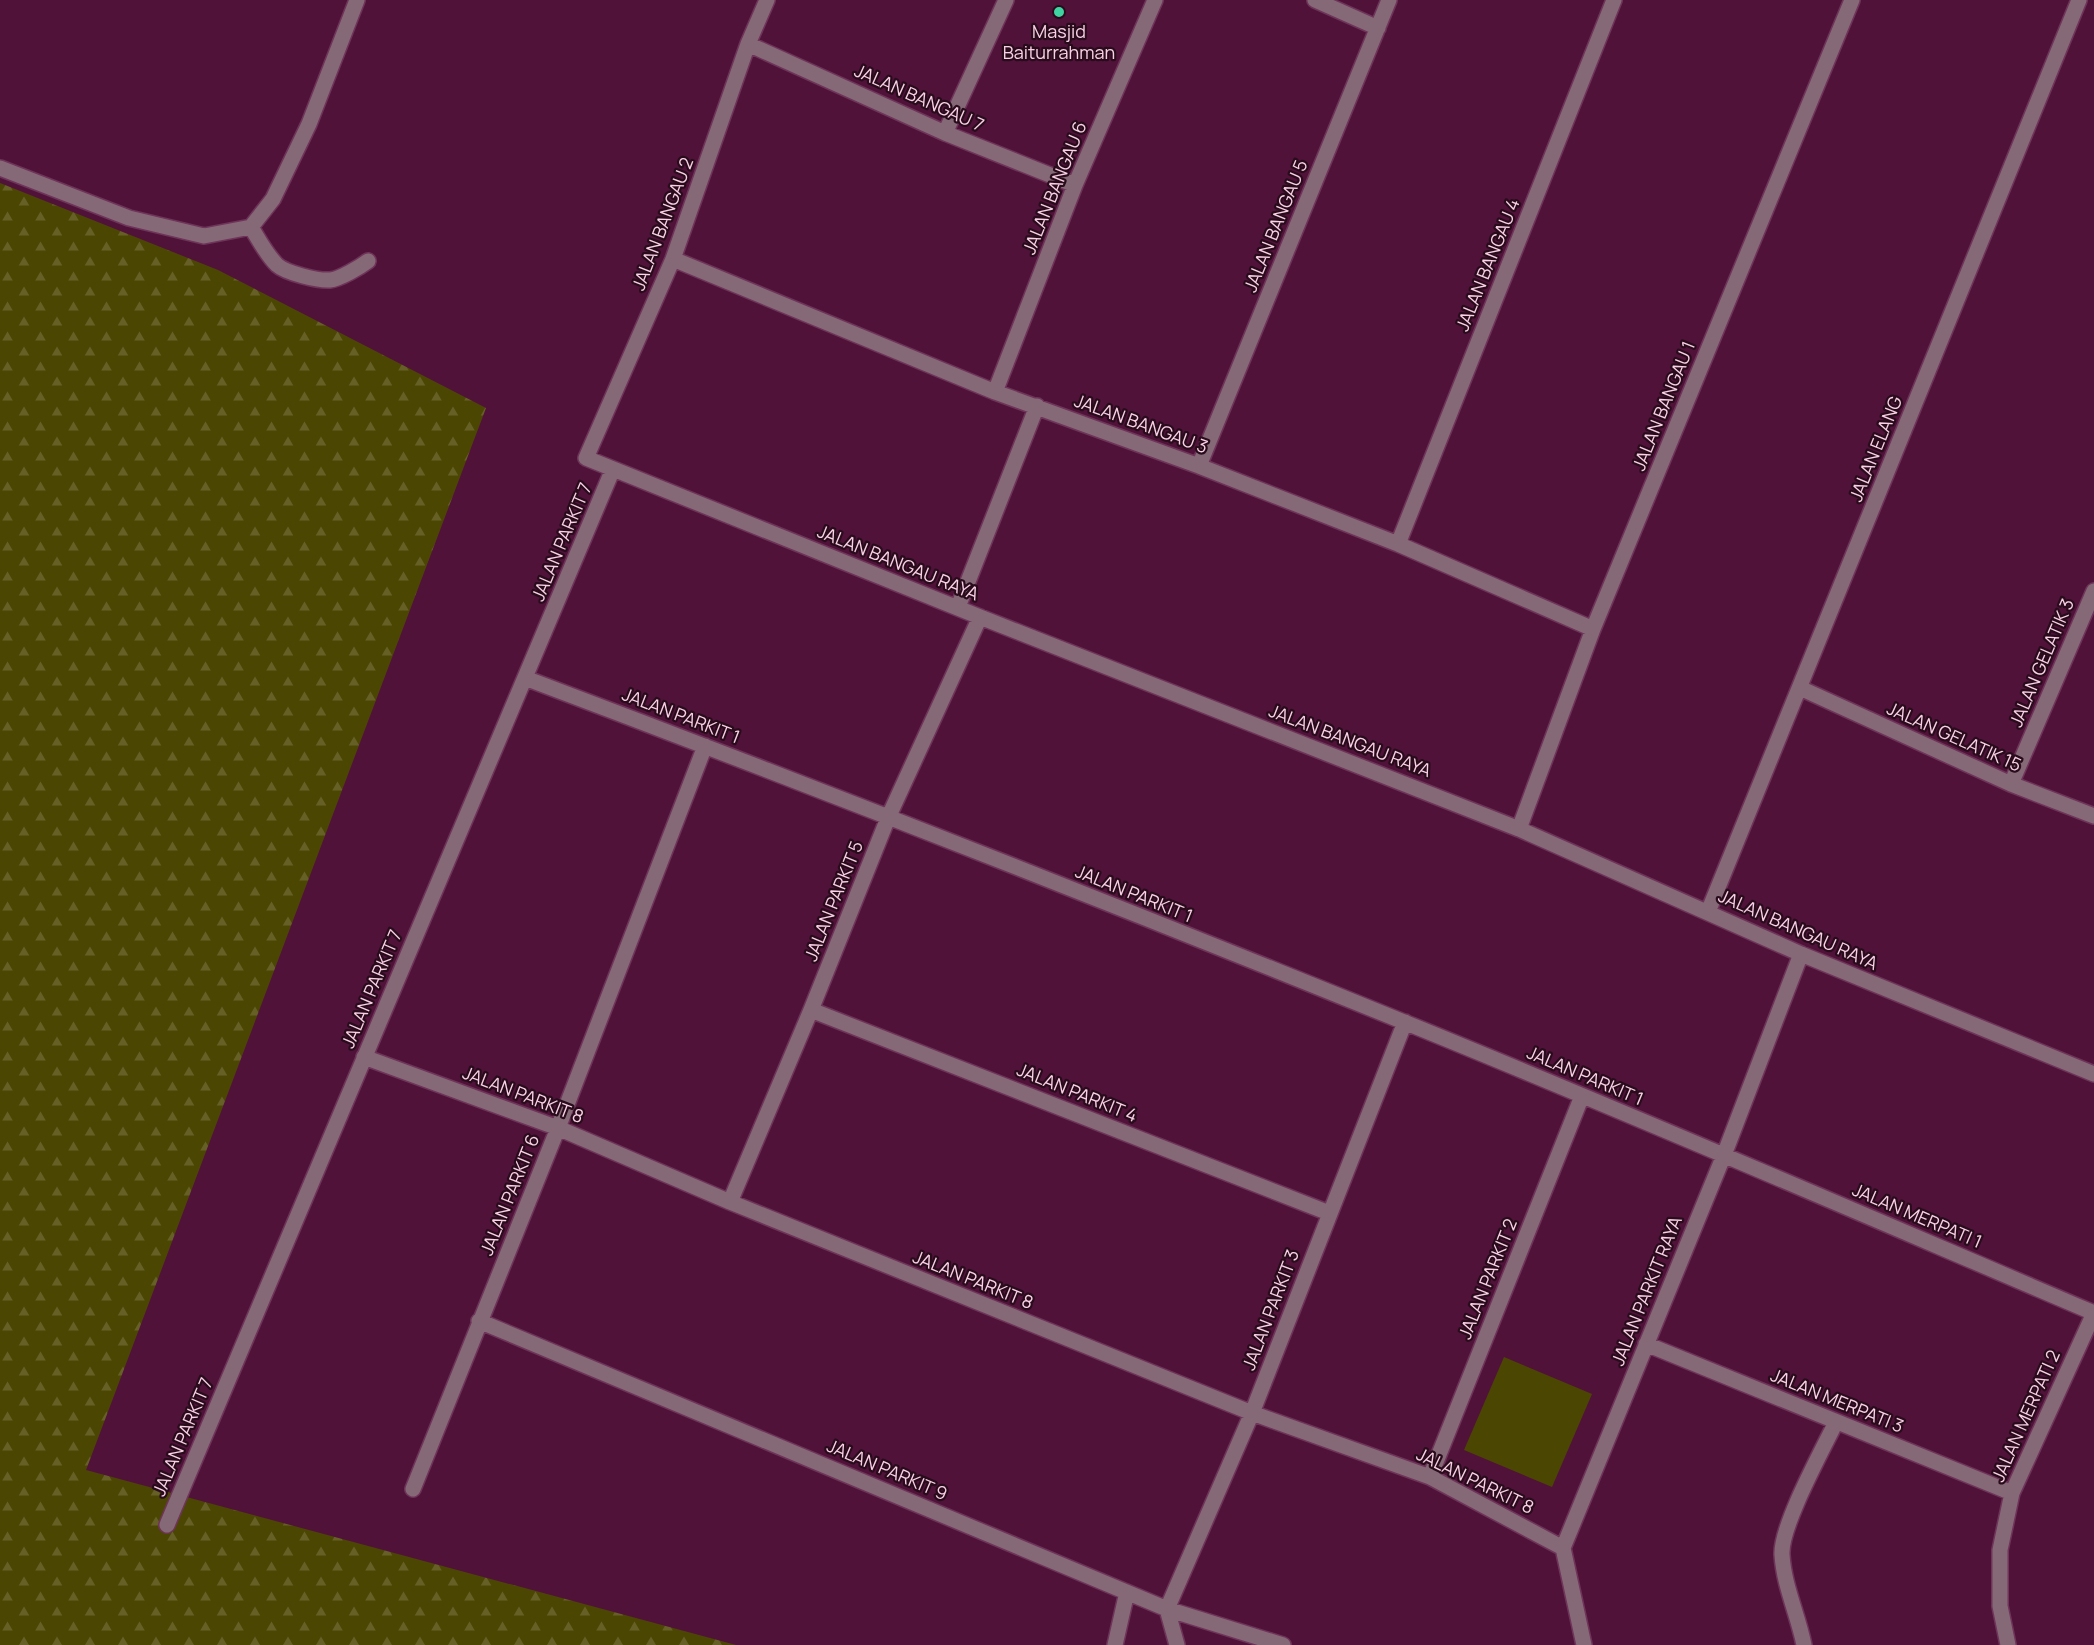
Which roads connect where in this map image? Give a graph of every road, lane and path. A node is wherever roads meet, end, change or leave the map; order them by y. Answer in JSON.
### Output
{"nodes":[{"id":1,"x":357,"y":0,"type":"edge"},
{"id":2,"x":767,"y":0,"type":"edge"},
{"id":3,"x":1006,"y":0,"type":"edge"},
{"id":4,"x":1155,"y":0,"type":"edge"},
{"id":5,"x":1315,"y":0,"type":"edge"},
{"id":6,"x":1389,"y":0,"type":"edge"},
{"id":7,"x":1614,"y":0,"type":"edge"},
{"id":8,"x":1852,"y":0,"type":"edge"},
{"id":9,"x":2079,"y":0,"type":"edge"},
{"id":10,"x":1377,"y":28,"type":"junction"},
{"id":11,"x":748,"y":44,"type":"junction"},
{"id":12,"x":945,"y":133,"type":"junction"},
{"id":13,"x":0,"y":168,"type":"edge"},
{"id":14,"x":1075,"y":185,"type":"junction"},
{"id":15,"x":250,"y":227,"type":"junction"},
{"id":16,"x":673,"y":259,"type":"junction"},
{"id":17,"x":368,"y":261,"type":"dead end"},
{"id":18,"x":995,"y":392,"type":"junction"},
{"id":19,"x":1037,"y":406,"type":"junction"},
{"id":20,"x":586,"y":458,"type":"joint"},
{"id":21,"x":1199,"y":466,"type":"junction"},
{"id":22,"x":614,"y":469,"type":"junction"},
{"id":23,"x":1398,"y":544,"type":"junction"},
{"id":24,"x":2094,"y":591,"type":"edge"},
{"id":25,"x":958,"y":607,"type":"junction"},
{"id":26,"x":980,"y":617,"type":"junction"},
{"id":27,"x":1593,"y":629,"type":"junction"},
{"id":28,"x":525,"y":678,"type":"junction"},
{"id":29,"x":1800,"y":688,"type":"junction"},
{"id":30,"x":705,"y":746,"type":"junction"},
{"id":31,"x":2011,"y":784,"type":"junction"},
{"id":32,"x":2094,"y":816,"type":"edge"},
{"id":33,"x":888,"y":818,"type":"junction"},
{"id":34,"x":1519,"y":829,"type":"junction"},
{"id":35,"x":1708,"y":912,"type":"junction"},
{"id":36,"x":1802,"y":954,"type":"junction"},
{"id":37,"x":811,"y":1010,"type":"junction"},
{"id":38,"x":1405,"y":1022,"type":"junction"},
{"id":39,"x":364,"y":1057,"type":"junction"},
{"id":40,"x":2094,"y":1074,"type":"edge"},
{"id":41,"x":1582,"y":1096,"type":"junction"},
{"id":42,"x":558,"y":1128,"type":"junction"},
{"id":43,"x":1724,"y":1155,"type":"junction"},
{"id":44,"x":730,"y":1202,"type":"junction"},
{"id":45,"x":1329,"y":1213,"type":"junction"},
{"id":46,"x":2094,"y":1313,"type":"edge"},
{"id":47,"x":479,"y":1321,"type":"junction"},
{"id":48,"x":1647,"y":1344,"type":"junction"},
{"id":49,"x":1252,"y":1413,"type":"junction"},
{"id":50,"x":1836,"y":1422,"type":"junction"},
{"id":51,"x":1430,"y":1477,"type":"junction"},
{"id":52,"x":413,"y":1489,"type":"dead end"},
{"id":53,"x":2012,"y":1493,"type":"junction"},
{"id":54,"x":167,"y":1525,"type":"dead end"},
{"id":55,"x":1563,"y":1548,"type":"junction"},
{"id":56,"x":1127,"y":1592,"type":"junction"},
{"id":57,"x":1167,"y":1609,"type":"junction"},
{"id":58,"x":1115,"y":1645,"type":"edge"},
{"id":59,"x":1177,"y":1645,"type":"edge"},
{"id":60,"x":1283,"y":1645,"type":"edge"},
{"id":61,"x":1584,"y":1645,"type":"edge"},
{"id":62,"x":1804,"y":1645,"type":"edge"},
{"id":63,"x":2008,"y":1645,"type":"edge"}],
"edges":[{"from":1,"to":15,"type":"street"},
{"from":2,"to":11,"type":"street","name":"JALAN BANGAU 2"},
{"from":3,"to":12,"type":"street"},
{"from":4,"to":14,"type":"street","name":"JALAN BANGAU 6"},
{"from":5,"to":10,"type":"street"},
{"from":6,"to":10,"type":"street","name":"JALAN BANGAU 5"},
{"from":7,"to":23,"type":"street","name":"JALAN BANGAU 4"},
{"from":8,"to":27,"type":"street","name":"JALAN BANGAU 1"},
{"from":9,"to":29,"type":"street","name":"JALAN ELANG"},
{"from":10,"to":21,"type":"street","name":"JALAN BANGAU 5"},
{"from":11,"to":12,"type":"street","name":"JALAN BANGAU 7"},
{"from":11,"to":16,"type":"street","name":"JALAN BANGAU 2"},
{"from":12,"to":14,"type":"street","name":"JALAN BANGAU 7"},
{"from":13,"to":15,"type":"street"},
{"from":14,"to":18,"type":"street","name":"JALAN BANGAU 6"},
{"from":15,"to":17,"type":"street"},
{"from":16,"to":18,"type":"street","name":"JALAN BANGAU 3"},
{"from":16,"to":20,"type":"street","name":"JALAN BANGAU 2"},
{"from":18,"to":19,"type":"street","name":"JALAN BANGAU 3"},
{"from":19,"to":21,"type":"street","name":"JALAN BANGAU 3"},
{"from":19,"to":25,"type":"street"},
{"from":20,"to":22,"type":"street","name":"JALAN BANGAU RAYA"},
{"from":21,"to":23,"type":"street","name":"JALAN BANGAU 3"},
{"from":22,"to":25,"type":"street","name":"JALAN BANGAU RAYA"},
{"from":22,"to":28,"type":"street","name":"JALAN PARKIT 7"},
{"from":23,"to":27,"type":"street","name":"JALAN BANGAU 3"},
{"from":24,"to":31,"type":"street","name":"JALAN GELATIK 3"},
{"from":25,"to":26,"type":"street","name":"JALAN BANGAU RAYA"},
{"from":26,"to":33,"type":"street","name":"JALAN PARKIT 5"},
{"from":26,"to":34,"type":"street","name":"JALAN BANGAU RAYA"},
{"from":27,"to":34,"type":"street","name":"JALAN BANGAU 1"},
{"from":28,"to":30,"type":"street","name":"JALAN PARKIT 1"},
{"from":28,"to":39,"type":"street","name":"JALAN PARKIT 7"},
{"from":29,"to":31,"type":"street","name":"JALAN GELATIK 15"},
{"from":29,"to":35,"type":"street","name":"JALAN ELANG"},
{"from":30,"to":33,"type":"street","name":"JALAN PARKIT 1"},
{"from":30,"to":42,"type":"street","name":"JALAN PARKIT 6"},
{"from":31,"to":32,"type":"street","name":"JALAN GELATIK 15"},
{"from":33,"to":37,"type":"street","name":"JALAN PARKIT 5"},
{"from":33,"to":38,"type":"street","name":"JALAN PARKIT 1"},
{"from":34,"to":35,"type":"street","name":"JALAN BANGAU RAYA"},
{"from":35,"to":36,"type":"street","name":"JALAN BANGAU RAYA"},
{"from":36,"to":40,"type":"street","name":"JALAN BANGAU RAYA"},
{"from":36,"to":43,"type":"street","name":"JALAN PARKIT RAYA"},
{"from":37,"to":44,"type":"street","name":"JALAN PARKIT 5"},
{"from":37,"to":45,"type":"street","name":"JALAN PARKIT 4"},
{"from":38,"to":41,"type":"street","name":"JALAN PARKIT 1"},
{"from":38,"to":45,"type":"street","name":"JALAN PARKIT 3"},
{"from":39,"to":42,"type":"street","name":"JALAN PARKIT 8"},
{"from":39,"to":54,"type":"street","name":"JALAN PARKIT 7"},
{"from":41,"to":43,"type":"street","name":"JALAN PARKIT 1"},
{"from":41,"to":51,"type":"street","name":"JALAN PARKIT 2"},
{"from":42,"to":44,"type":"street","name":"JALAN PARKIT 8"},
{"from":42,"to":47,"type":"street","name":"JALAN PARKIT 6"},
{"from":43,"to":46,"type":"street","name":"JALAN MERPATI 1"},
{"from":43,"to":48,"type":"street","name":"JALAN PARKIT RAYA"},
{"from":44,"to":49,"type":"street","name":"JALAN PARKIT 8"},
{"from":45,"to":49,"type":"street","name":"JALAN PARKIT 3"},
{"from":46,"to":53,"type":"street","name":"JALAN MERPATI 2"},
{"from":47,"to":52,"type":"street","name":"JALAN PARKIT 6"},
{"from":47,"to":56,"type":"street","name":"JALAN PARKIT 9"},
{"from":48,"to":50,"type":"street","name":"JALAN MERPATI 3"},
{"from":48,"to":55,"type":"street","name":"JALAN PARKIT RAYA"},
{"from":49,"to":51,"type":"street","name":"JALAN PARKIT 8"},
{"from":49,"to":57,"type":"street","name":"JALAN PARKIT 3"},
{"from":50,"to":53,"type":"street","name":"JALAN MERPATI 3"},
{"from":50,"to":62,"type":"street"},
{"from":51,"to":55,"type":"street","name":"JALAN PARKIT 8"},
{"from":53,"to":63,"type":"street","name":"JALAN MERPATI 2"},
{"from":55,"to":61,"type":"street"},
{"from":56,"to":57,"type":"street","name":"JALAN PARKIT 9"},
{"from":56,"to":58,"type":"street"},
{"from":57,"to":59,"type":"street"},
{"from":57,"to":60,"type":"street","name":"JALAN PARKIT 9"}]}
